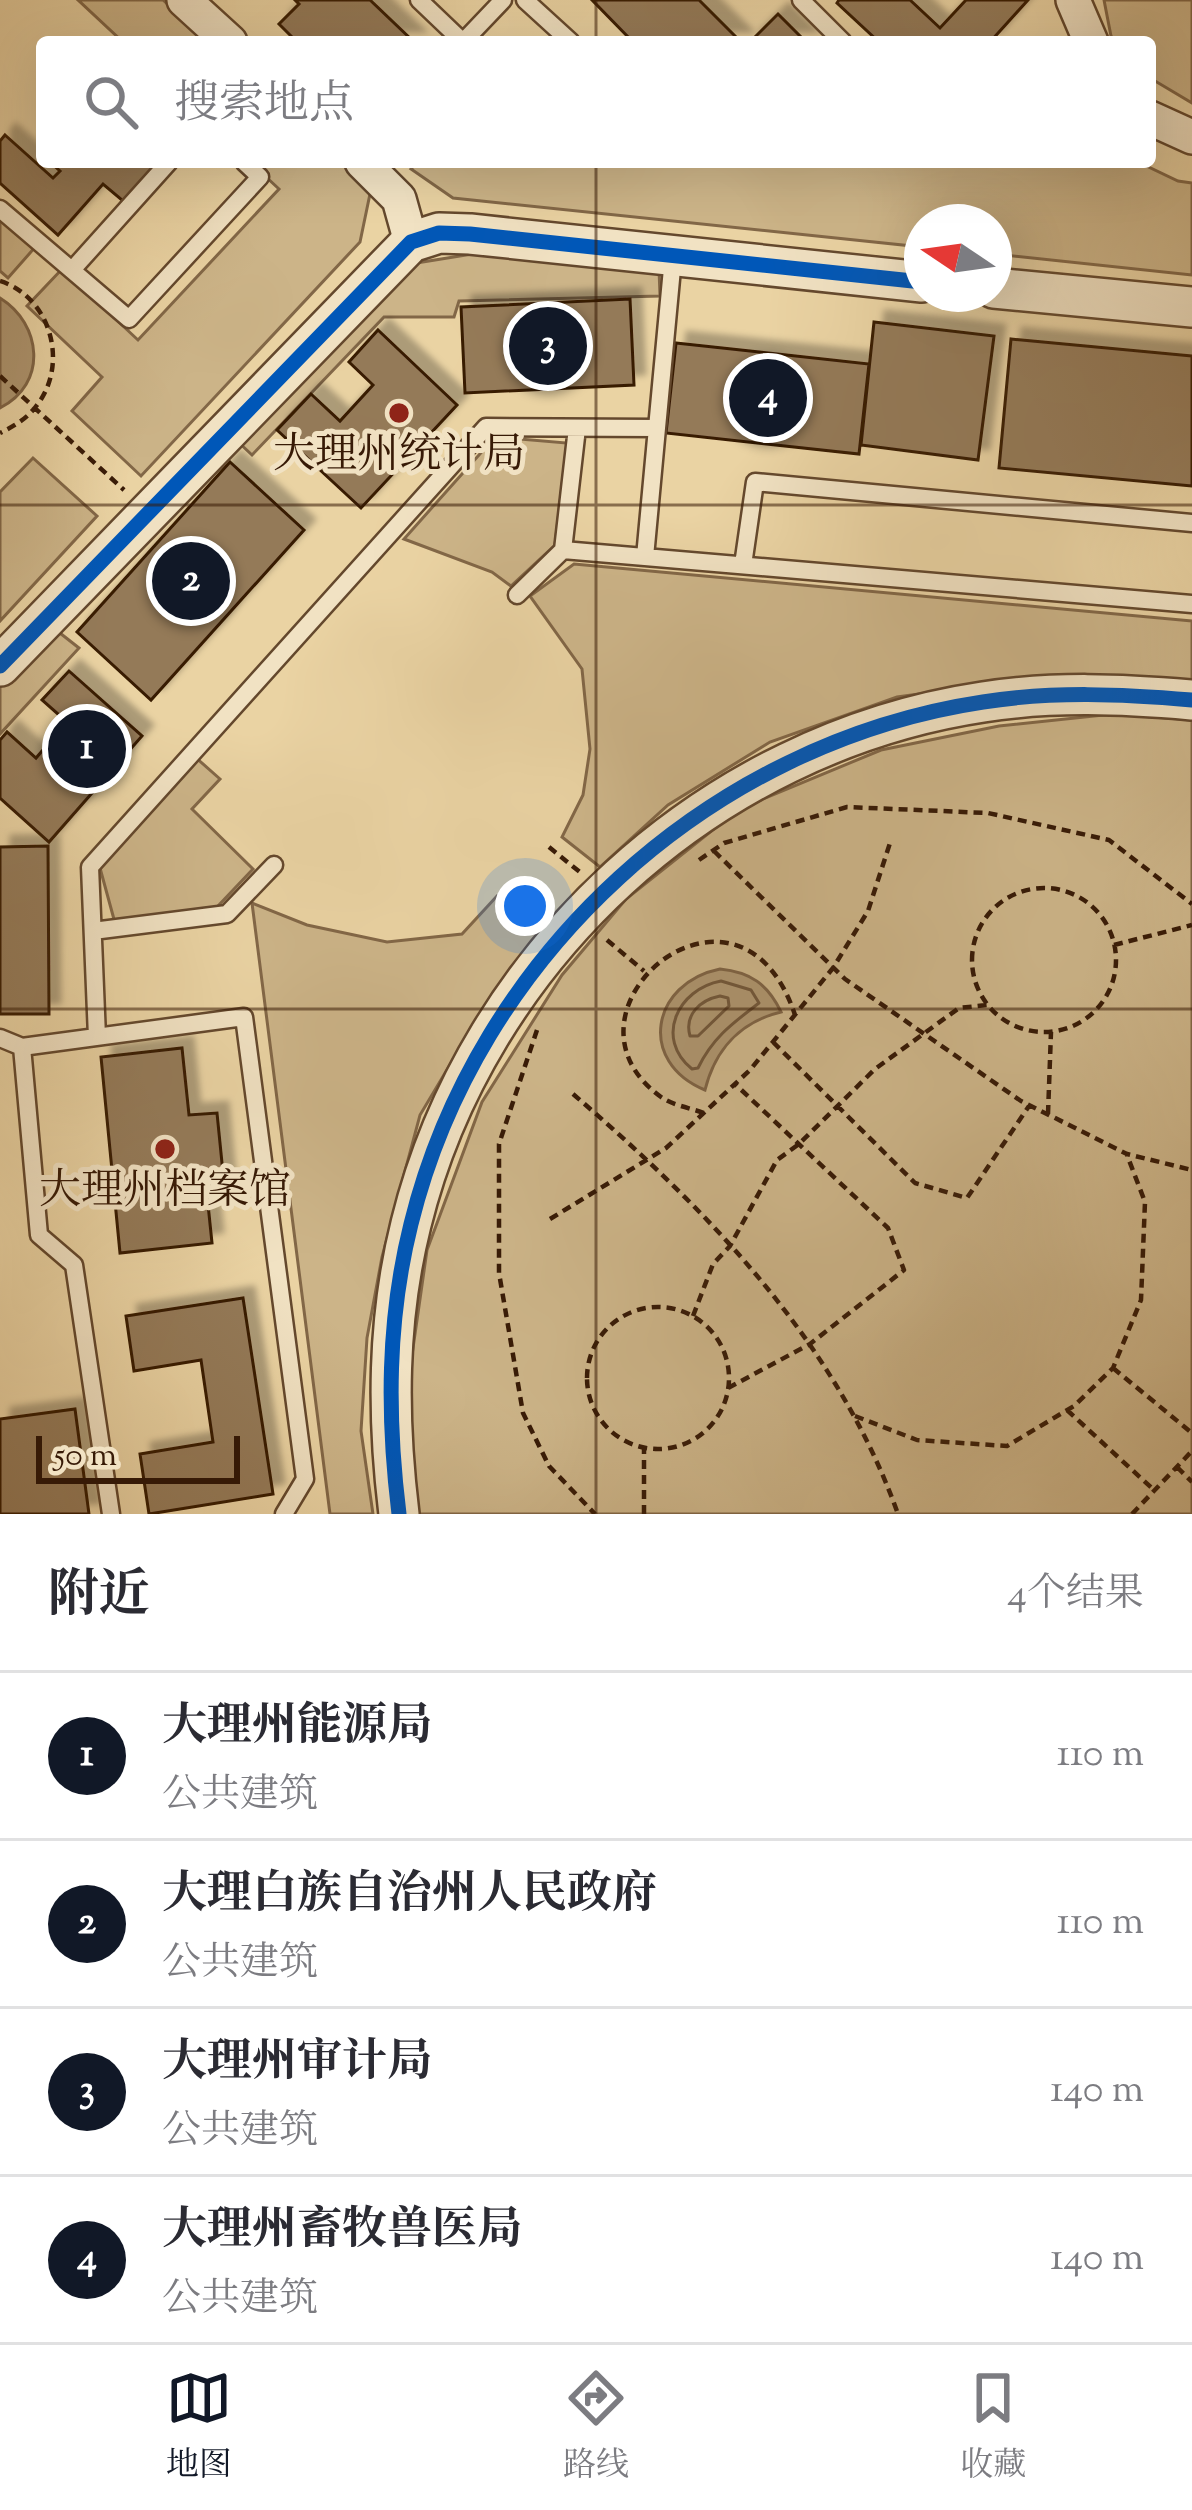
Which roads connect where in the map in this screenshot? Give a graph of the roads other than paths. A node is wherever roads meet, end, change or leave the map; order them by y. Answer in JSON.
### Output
{"nodes":[{"id":1,"x":184,"y":0,"type":"edge"},
{"id":2,"x":419,"y":0,"type":"edge"},
{"id":3,"x":503,"y":0,"type":"edge"},
{"id":4,"x":525,"y":0,"type":"edge"},
{"id":5,"x":801,"y":0,"type":"edge"},
{"id":6,"x":1073,"y":0,"type":"edge"},
{"id":7,"x":223,"y":36,"type":"edge"},
{"id":8,"x":457,"y":36,"type":"edge"},
{"id":9,"x":469,"y":36,"type":"edge"},
{"id":10,"x":564,"y":36,"type":"edge"},
{"id":11,"x":837,"y":36,"type":"edge"},
{"id":12,"x":1088,"y":36,"type":"edge"},
{"id":13,"x":1156,"y":121,"type":"edge"},
{"id":14,"x":1192,"y":137,"type":"edge"},
{"id":15,"x":164,"y":168,"type":"edge"},
{"id":16,"x":250,"y":168,"type":"edge"},
{"id":17,"x":368,"y":168,"type":"edge"},
{"id":18,"x":0,"y":209,"type":"edge"},
{"id":19,"x":411,"y":242,"type":"junction"},
{"id":20,"x":673,"y":258,"type":"junction"},
{"id":21,"x":72,"y":270,"type":"junction"},
{"id":22,"x":904,"y":280,"type":"edge"},
{"id":23,"x":1012,"y":290,"type":"edge"},
{"id":24,"x":1192,"y":307,"type":"edge"},
{"id":25,"x":577,"y":428,"type":"junction"},
{"id":26,"x":657,"y":428,"type":"junction"},
{"id":27,"x":1192,"y":523,"type":"edge"},
{"id":28,"x":563,"y":550,"type":"junction"},
{"id":29,"x":645,"y":557,"type":"junction"},
{"id":30,"x":742,"y":566,"type":"junction"},
{"id":31,"x":517,"y":595,"type":"dead end"},
{"id":32,"x":1192,"y":604,"type":"edge"},
{"id":33,"x":0,"y":667,"type":"edge"},
{"id":34,"x":1192,"y":700,"type":"edge"},
{"id":35,"x":274,"y":865,"type":"dead end"},
{"id":36,"x":93,"y":931,"type":"junction"},
{"id":37,"x":97,"y":1036,"type":"junction"},
{"id":38,"x":0,"y":1037,"type":"edge"},
{"id":39,"x":22,"y":1047,"type":"junction"},
{"id":40,"x":111,"y":1514,"type":"edge"},
{"id":41,"x":284,"y":1514,"type":"edge"},
{"id":42,"x":399,"y":1514,"type":"edge"}],
"edges":[{"from":1,"to":7,"type":"street"},
{"from":2,"to":8,"type":"lane"},
{"from":3,"to":9,"type":"lane"},
{"from":4,"to":10,"type":"lane"},
{"from":5,"to":11,"type":"lane"},
{"from":6,"to":12,"type":"street"},
{"from":13,"to":14,"type":"street"},
{"from":15,"to":21,"type":"lane"},
{"from":16,"to":21,"type":"lane"},
{"from":17,"to":19,"type":"street"},
{"from":18,"to":21,"type":"lane"},
{"from":19,"to":20,"type":"street"},
{"from":19,"to":33,"type":"street"},
{"from":20,"to":22,"type":"street"},
{"from":20,"to":26,"type":"lane"},
{"from":23,"to":24,"type":"street"},
{"from":25,"to":26,"type":"lane"},
{"from":25,"to":28,"type":"lane"},
{"from":25,"to":36,"type":"lane"},
{"from":26,"to":29,"type":"lane"},
{"from":27,"to":30,"type":"lane"},
{"from":28,"to":29,"type":"lane"},
{"from":28,"to":31,"type":"lane"},
{"from":29,"to":30,"type":"lane"},
{"from":30,"to":32,"type":"lane"},
{"from":34,"to":42,"type":"street"},
{"from":35,"to":36,"type":"lane"},
{"from":36,"to":37,"type":"lane"},
{"from":37,"to":39,"type":"lane"},
{"from":37,"to":41,"type":"lane"},
{"from":38,"to":39,"type":"lane"},
{"from":39,"to":40,"type":"lane"}]}
